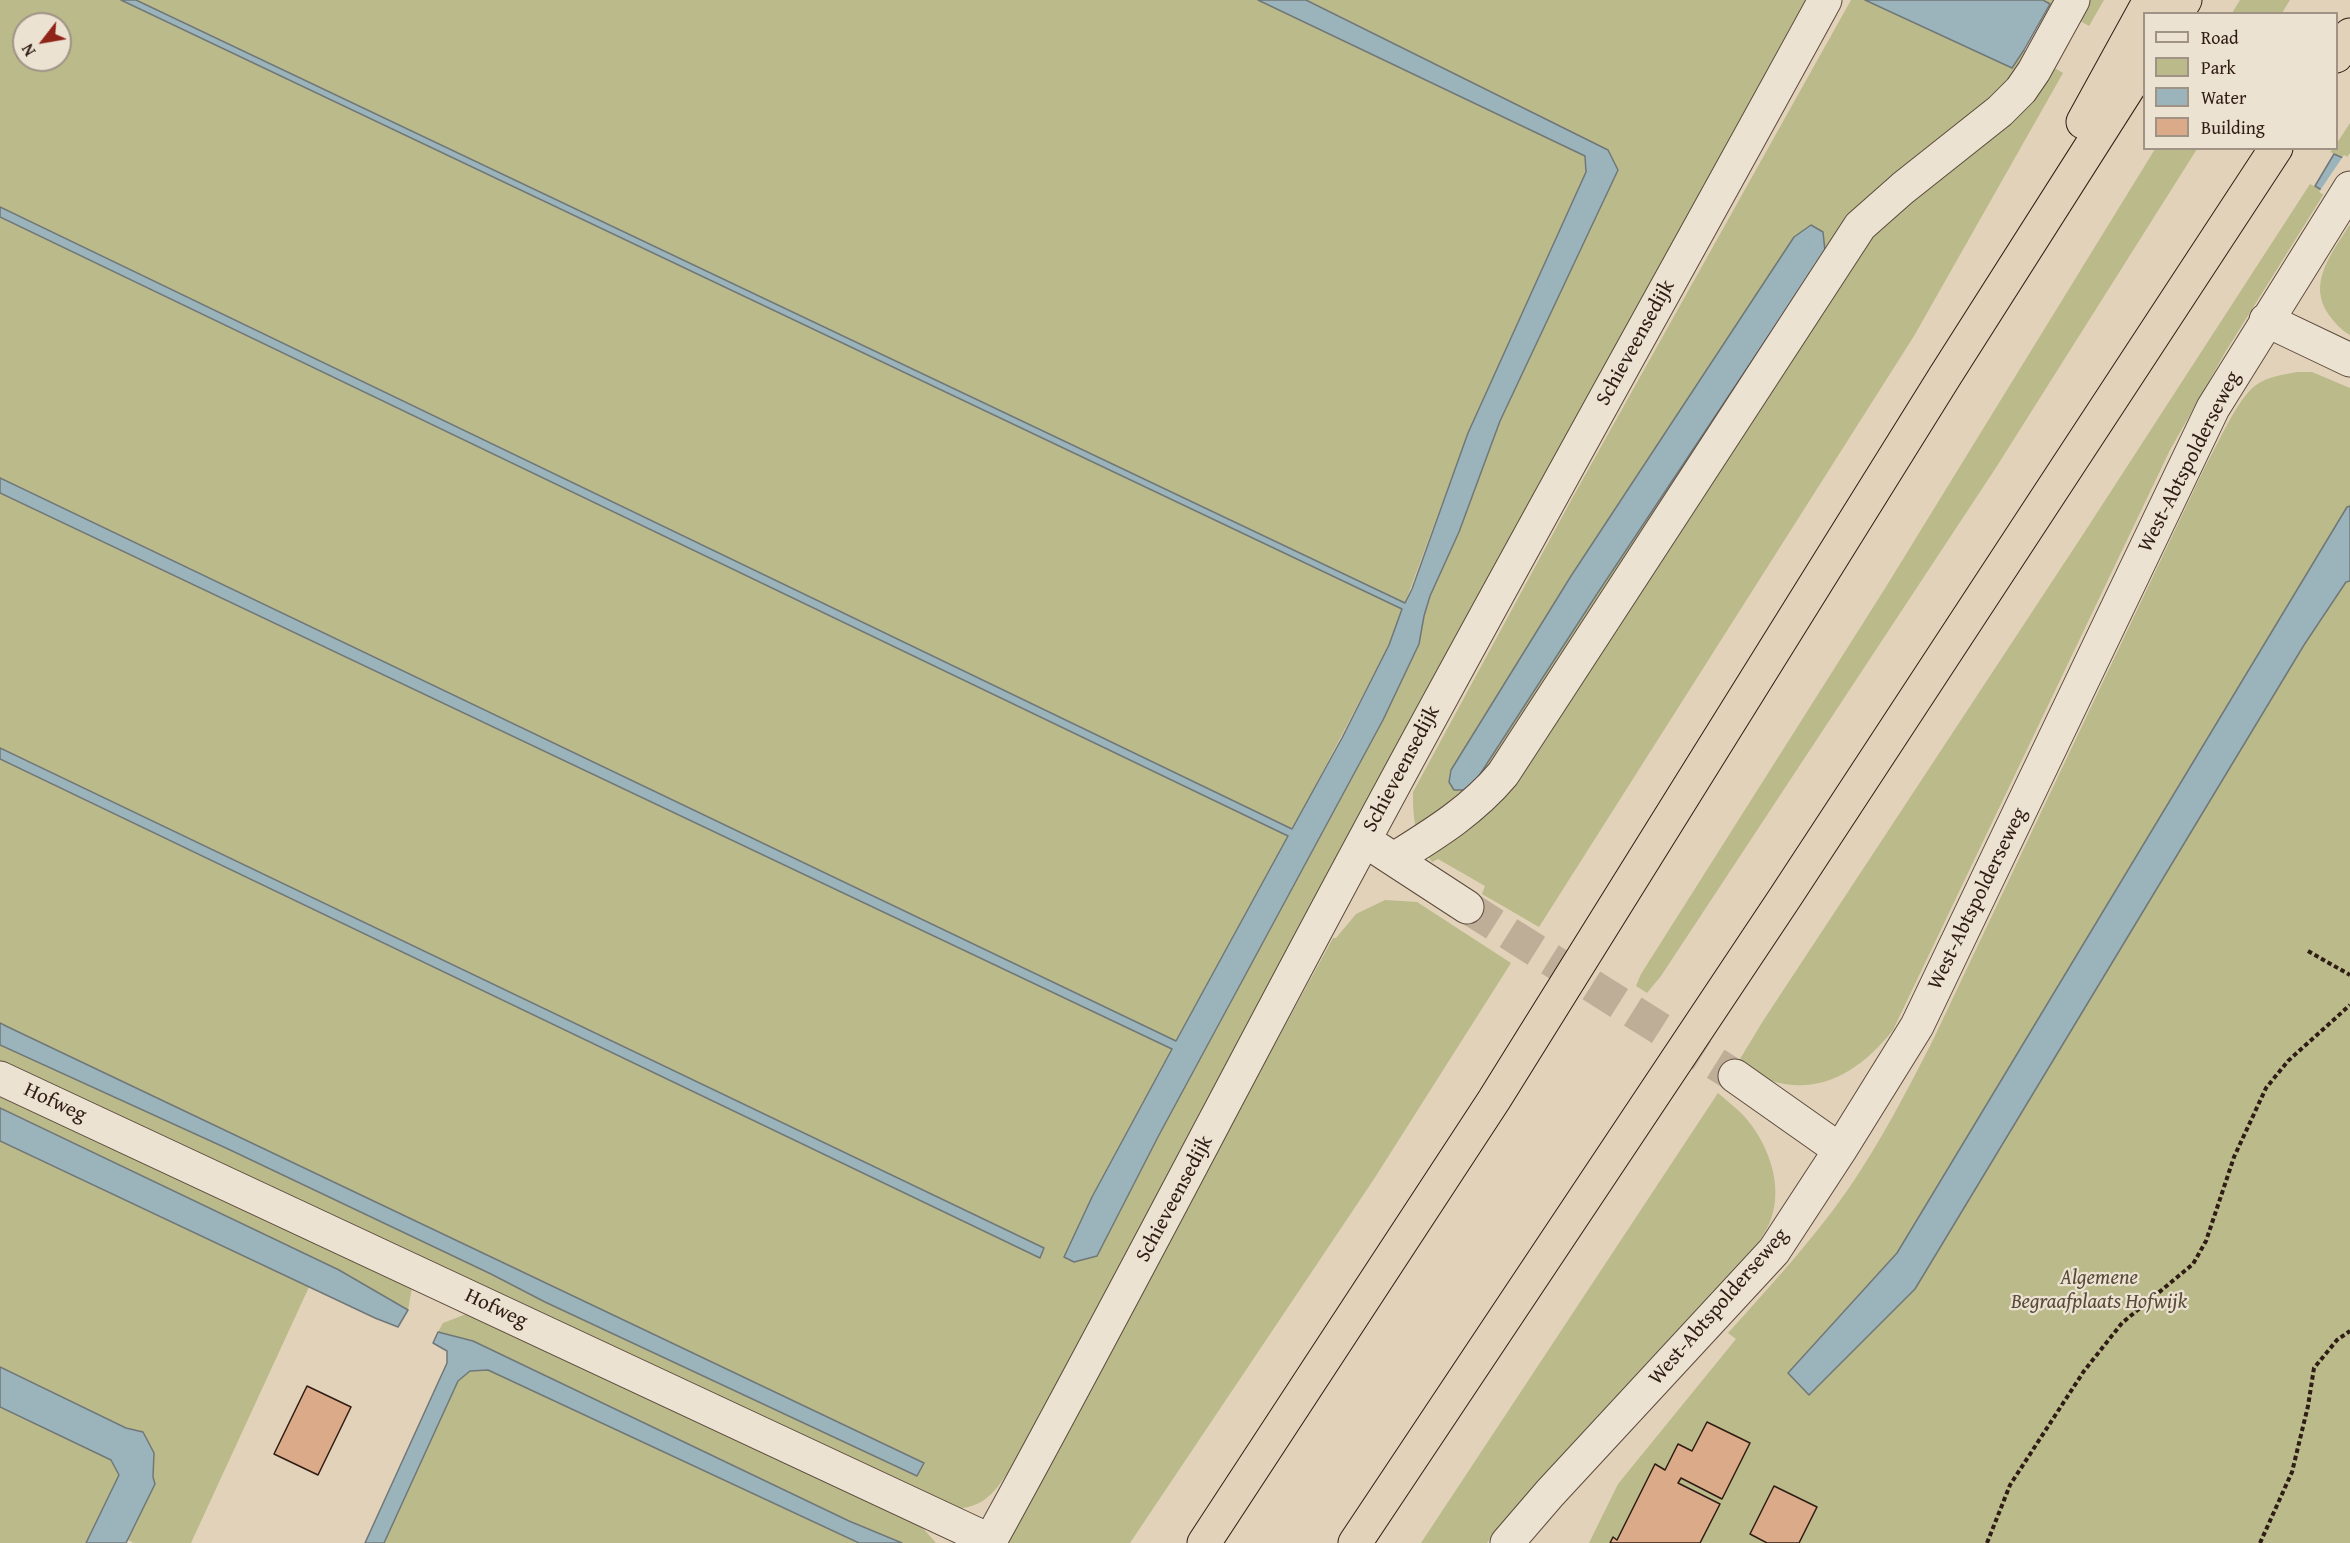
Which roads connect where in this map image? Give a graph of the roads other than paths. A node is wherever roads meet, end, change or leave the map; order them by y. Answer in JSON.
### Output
{"nodes":[{"id":1,"x":1825,"y":0,"type":"edge"},
{"id":2,"x":2073,"y":0,"type":"edge"},
{"id":3,"x":2143,"y":13,"type":"edge"},
{"id":4,"x":2350,"y":35,"type":"edge"},
{"id":5,"x":2338,"y":54,"type":"edge"},
{"id":6,"x":2143,"y":66,"type":"edge"},
{"id":7,"x":2275,"y":150,"type":"edge"},
{"id":8,"x":2350,"y":188,"type":"edge"},
{"id":9,"x":2266,"y":320,"type":"junction"},
{"id":10,"x":2350,"y":360,"type":"edge"},
{"id":11,"x":1945,"y":376,"type":"junction"},
{"id":12,"x":1364,"y":840,"type":"junction"},
{"id":13,"x":1394,"y":859,"type":"junction"},
{"id":14,"x":1467,"y":907,"type":"tunnel mouth"},
{"id":15,"x":1734,"y":1076,"type":"tunnel mouth"},
{"id":16,"x":0,"y":1078,"type":"edge"},
{"id":17,"x":1840,"y":1150,"type":"junction"},
{"id":18,"x":990,"y":1542,"type":"edge"},
{"id":19,"x":1204,"y":1543,"type":"edge"},
{"id":20,"x":1355,"y":1543,"type":"edge"},
{"id":21,"x":1507,"y":1543,"type":"edge"}],
"edges":[{"from":1,"to":12,"type":"street","name":"Schieveensedijk"},
{"from":2,"to":13,"type":"street"},
{"from":3,"to":11,"type":"highway"},
{"from":4,"to":5,"type":"highway"},
{"from":6,"to":11,"type":"highway"},
{"from":7,"to":20,"type":"highway"},
{"from":8,"to":9,"type":"street","name":"West-Abtspolderseweg"},
{"from":9,"to":10,"type":"street"},
{"from":9,"to":17,"type":"street","name":"West-Abtspolderseweg"},
{"from":11,"to":19,"type":"highway"},
{"from":12,"to":13,"type":"street"},
{"from":12,"to":18,"type":"street","name":"Schieveensedijk"},
{"from":13,"to":14,"type":"street"},
{"from":15,"to":17,"type":"street"},
{"from":16,"to":18,"type":"street","name":"Hofweg"},
{"from":17,"to":21,"type":"street","name":"West-Abtspolderseweg"}]}
